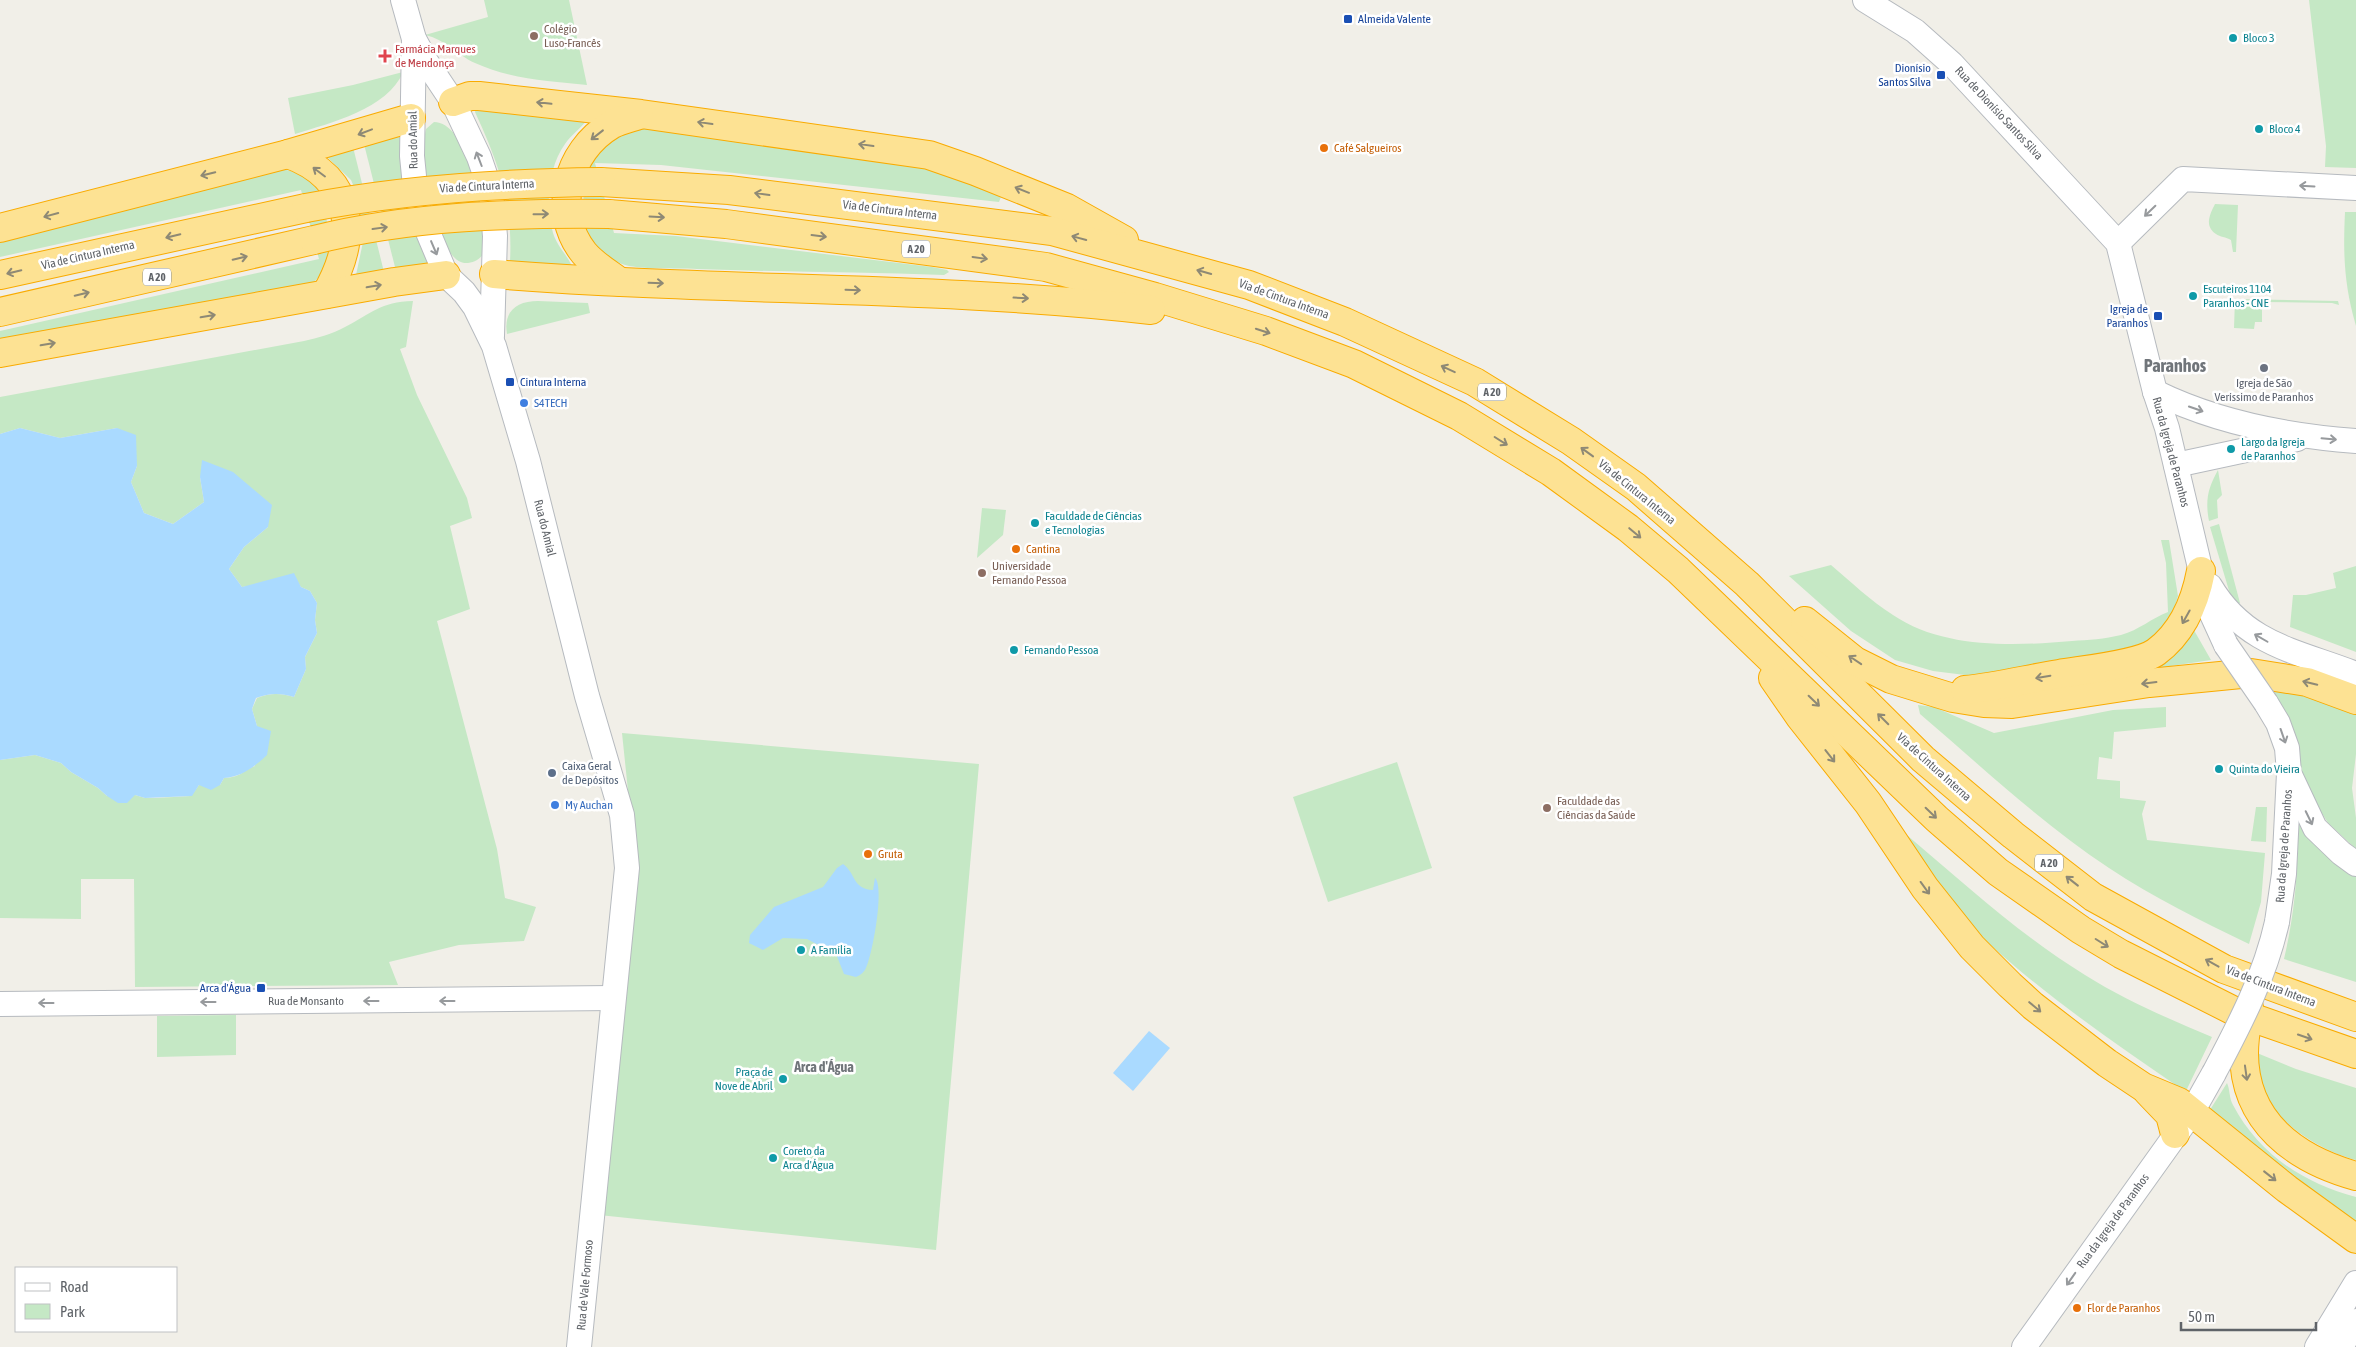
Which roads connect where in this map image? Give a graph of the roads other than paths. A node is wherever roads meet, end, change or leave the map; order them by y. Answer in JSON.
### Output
{"nodes":[{"id":1,"x":404,"y":0,"type":"edge"},
{"id":2,"x":1866,"y":0,"type":"edge"},
{"id":3,"x":414,"y":39,"type":"junction"},
{"id":4,"x":453,"y":102,"type":"junction"},
{"id":5,"x":641,"y":114,"type":"junction"},
{"id":6,"x":412,"y":117,"type":"junction"},
{"id":7,"x":288,"y":154,"type":"junction"},
{"id":8,"x":2356,"y":188,"type":"edge"},
{"id":9,"x":0,"y":228,"type":"edge"},
{"id":10,"x":2118,"y":243,"type":"junction"},
{"id":11,"x":1160,"y":260,"type":"junction"},
{"id":12,"x":493,"y":274,"type":"junction"},
{"id":13,"x":0,"y":275,"type":"edge"},
{"id":14,"x":447,"y":276,"type":"junction"},
{"id":15,"x":620,"y":282,"type":"junction"},
{"id":16,"x":326,"y":294,"type":"junction"},
{"id":17,"x":0,"y":312,"type":"edge"},
{"id":18,"x":1217,"y":316,"type":"junction"},
{"id":19,"x":492,"y":340,"type":"junction"},
{"id":20,"x":0,"y":353,"type":"edge"},
{"id":21,"x":2155,"y":392,"type":"junction"},
{"id":22,"x":2303,"y":437,"type":"junction"},
{"id":23,"x":2356,"y":442,"type":"edge"},
{"id":24,"x":2176,"y":465,"type":"junction"},
{"id":25,"x":2202,"y":571,"type":"junction"},
{"id":26,"x":1747,"y":584,"type":"junction"},
{"id":27,"x":1741,"y":631,"type":"junction"},
{"id":28,"x":2356,"y":674,"type":"edge"},
{"id":29,"x":1915,"y":688,"type":"junction"},
{"id":30,"x":2356,"y":700,"type":"edge"},
{"id":31,"x":2289,"y":773,"type":"junction"},
{"id":32,"x":2356,"y":864,"type":"edge"},
{"id":33,"x":613,"y":998,"type":"junction"},
{"id":34,"x":0,"y":1004,"type":"edge"},
{"id":35,"x":2248,"y":1013,"type":"junction"},
{"id":36,"x":2356,"y":1017,"type":"edge"},
{"id":37,"x":2356,"y":1054,"type":"edge"},
{"id":38,"x":2143,"y":1087,"type":"junction"},
{"id":39,"x":2192,"y":1112,"type":"junction"},
{"id":40,"x":2176,"y":1134,"type":"junction"},
{"id":41,"x":2356,"y":1176,"type":"edge"},
{"id":42,"x":2356,"y":1239,"type":"edge"},
{"id":43,"x":2356,"y":1283,"type":"edge"},
{"id":44,"x":2356,"y":1321,"type":"edge"},
{"id":45,"x":579,"y":1347,"type":"edge"},
{"id":46,"x":2024,"y":1347,"type":"edge"},
{"id":47,"x":2317,"y":1347,"type":"edge"},
{"id":48,"x":2341,"y":1347,"type":"edge"}],
"edges":[{"from":1,"to":3,"type":"main road","name":"Rua do Amial"},
{"from":2,"to":10,"type":"main road","name":"Rua de Dionísio Santos Silva"},
{"from":3,"to":4,"type":"main road","name":"Rua do Amial"},
{"from":3,"to":6,"type":"main road","name":"Rua do Amial"},
{"from":5,"to":4,"type":"highway","one_way":true},
{"from":4,"to":6,"type":"main road"},
{"from":12,"to":4,"type":"main road","name":"Rua do Amial","one_way":true},
{"from":11,"to":5,"type":"highway","one_way":true},
{"from":5,"to":15,"type":"highway","one_way":true},
{"from":6,"to":7,"type":"highway","one_way":true},
{"from":6,"to":14,"type":"main road","name":"Rua do Amial","one_way":true},
{"from":7,"to":9,"type":"highway","one_way":true},
{"from":16,"to":7,"type":"highway","one_way":true},
{"from":8,"to":10,"type":"main road","one_way":true},
{"from":10,"to":21,"type":"main road","name":"Rua da Igreja de Paranhos"},
{"from":11,"to":13,"type":"highway","name":"Via de Cintura Interna","number":"A 20","one_way":true,"bridge":true},
{"from":26,"to":11,"type":"highway","name":"Via de Cintura Interna","number":"A 20","one_way":true},
{"from":12,"to":14,"type":"main road"},
{"from":12,"to":15,"type":"highway"},
{"from":12,"to":19,"type":"main road","name":"Rua do Amial"},
{"from":16,"to":14,"type":"highway","one_way":true},
{"from":14,"to":19,"type":"main road","name":"Rua do Amial"},
{"from":15,"to":18,"type":"highway","one_way":true},
{"from":20,"to":16,"type":"highway","one_way":true},
{"from":17,"to":18,"type":"highway","number":"A 20","one_way":true,"bridge":true},
{"from":18,"to":27,"type":"highway","number":"A 20","one_way":true},
{"from":19,"to":33,"type":"main road","name":"Rua do Amial"},
{"from":21,"to":22,"type":"main road","one_way":true},
{"from":21,"to":24,"type":"main road","name":"Rua da Igreja de Paranhos"},
{"from":22,"to":23,"type":"main road","one_way":true},
{"from":22,"to":24,"type":"main road"},
{"from":24,"to":25,"type":"main road","name":"Rua da Igreja de Paranhos"},
{"from":28,"to":25,"type":"main road","one_way":true},
{"from":25,"to":29,"type":"highway","one_way":true},
{"from":25,"to":31,"type":"main road","name":"Rua da Igreja de Paranhos","one_way":true,"bridge":true},
{"from":29,"to":26,"type":"highway","one_way":true},
{"from":36,"to":26,"type":"highway","name":"Via de Cintura Interna","number":"A 20","one_way":true},
{"from":27,"to":35,"type":"highway","number":"A 20","one_way":true},
{"from":27,"to":38,"type":"highway","one_way":true},
{"from":30,"to":29,"type":"highway","one_way":true},
{"from":31,"to":32,"type":"main road","one_way":true},
{"from":31,"to":35,"type":"main road","name":"Rua da Igreja de Paranhos","bridge":true},
{"from":33,"to":34,"type":"main road","name":"Rua de Monsanto","one_way":true},
{"from":33,"to":45,"type":"main road","name":"Rua de Vale Formoso"},
{"from":35,"to":37,"type":"highway","number":"A 20","one_way":true},
{"from":35,"to":39,"type":"main road","name":"Rua da Igreja de Paranhos","bridge":true},
{"from":35,"to":41,"type":"highway","one_way":true},
{"from":38,"to":39,"type":"highway"},
{"from":38,"to":40,"type":"highway"},
{"from":39,"to":40,"type":"main road","name":"Rua da Igreja de Paranhos"},
{"from":39,"to":42,"type":"highway","one_way":true},
{"from":40,"to":46,"type":"main road","name":"Rua da Igreja de Paranhos","one_way":true},
{"from":43,"to":47,"type":"main road"},
{"from":44,"to":48,"type":"main road"}]}
